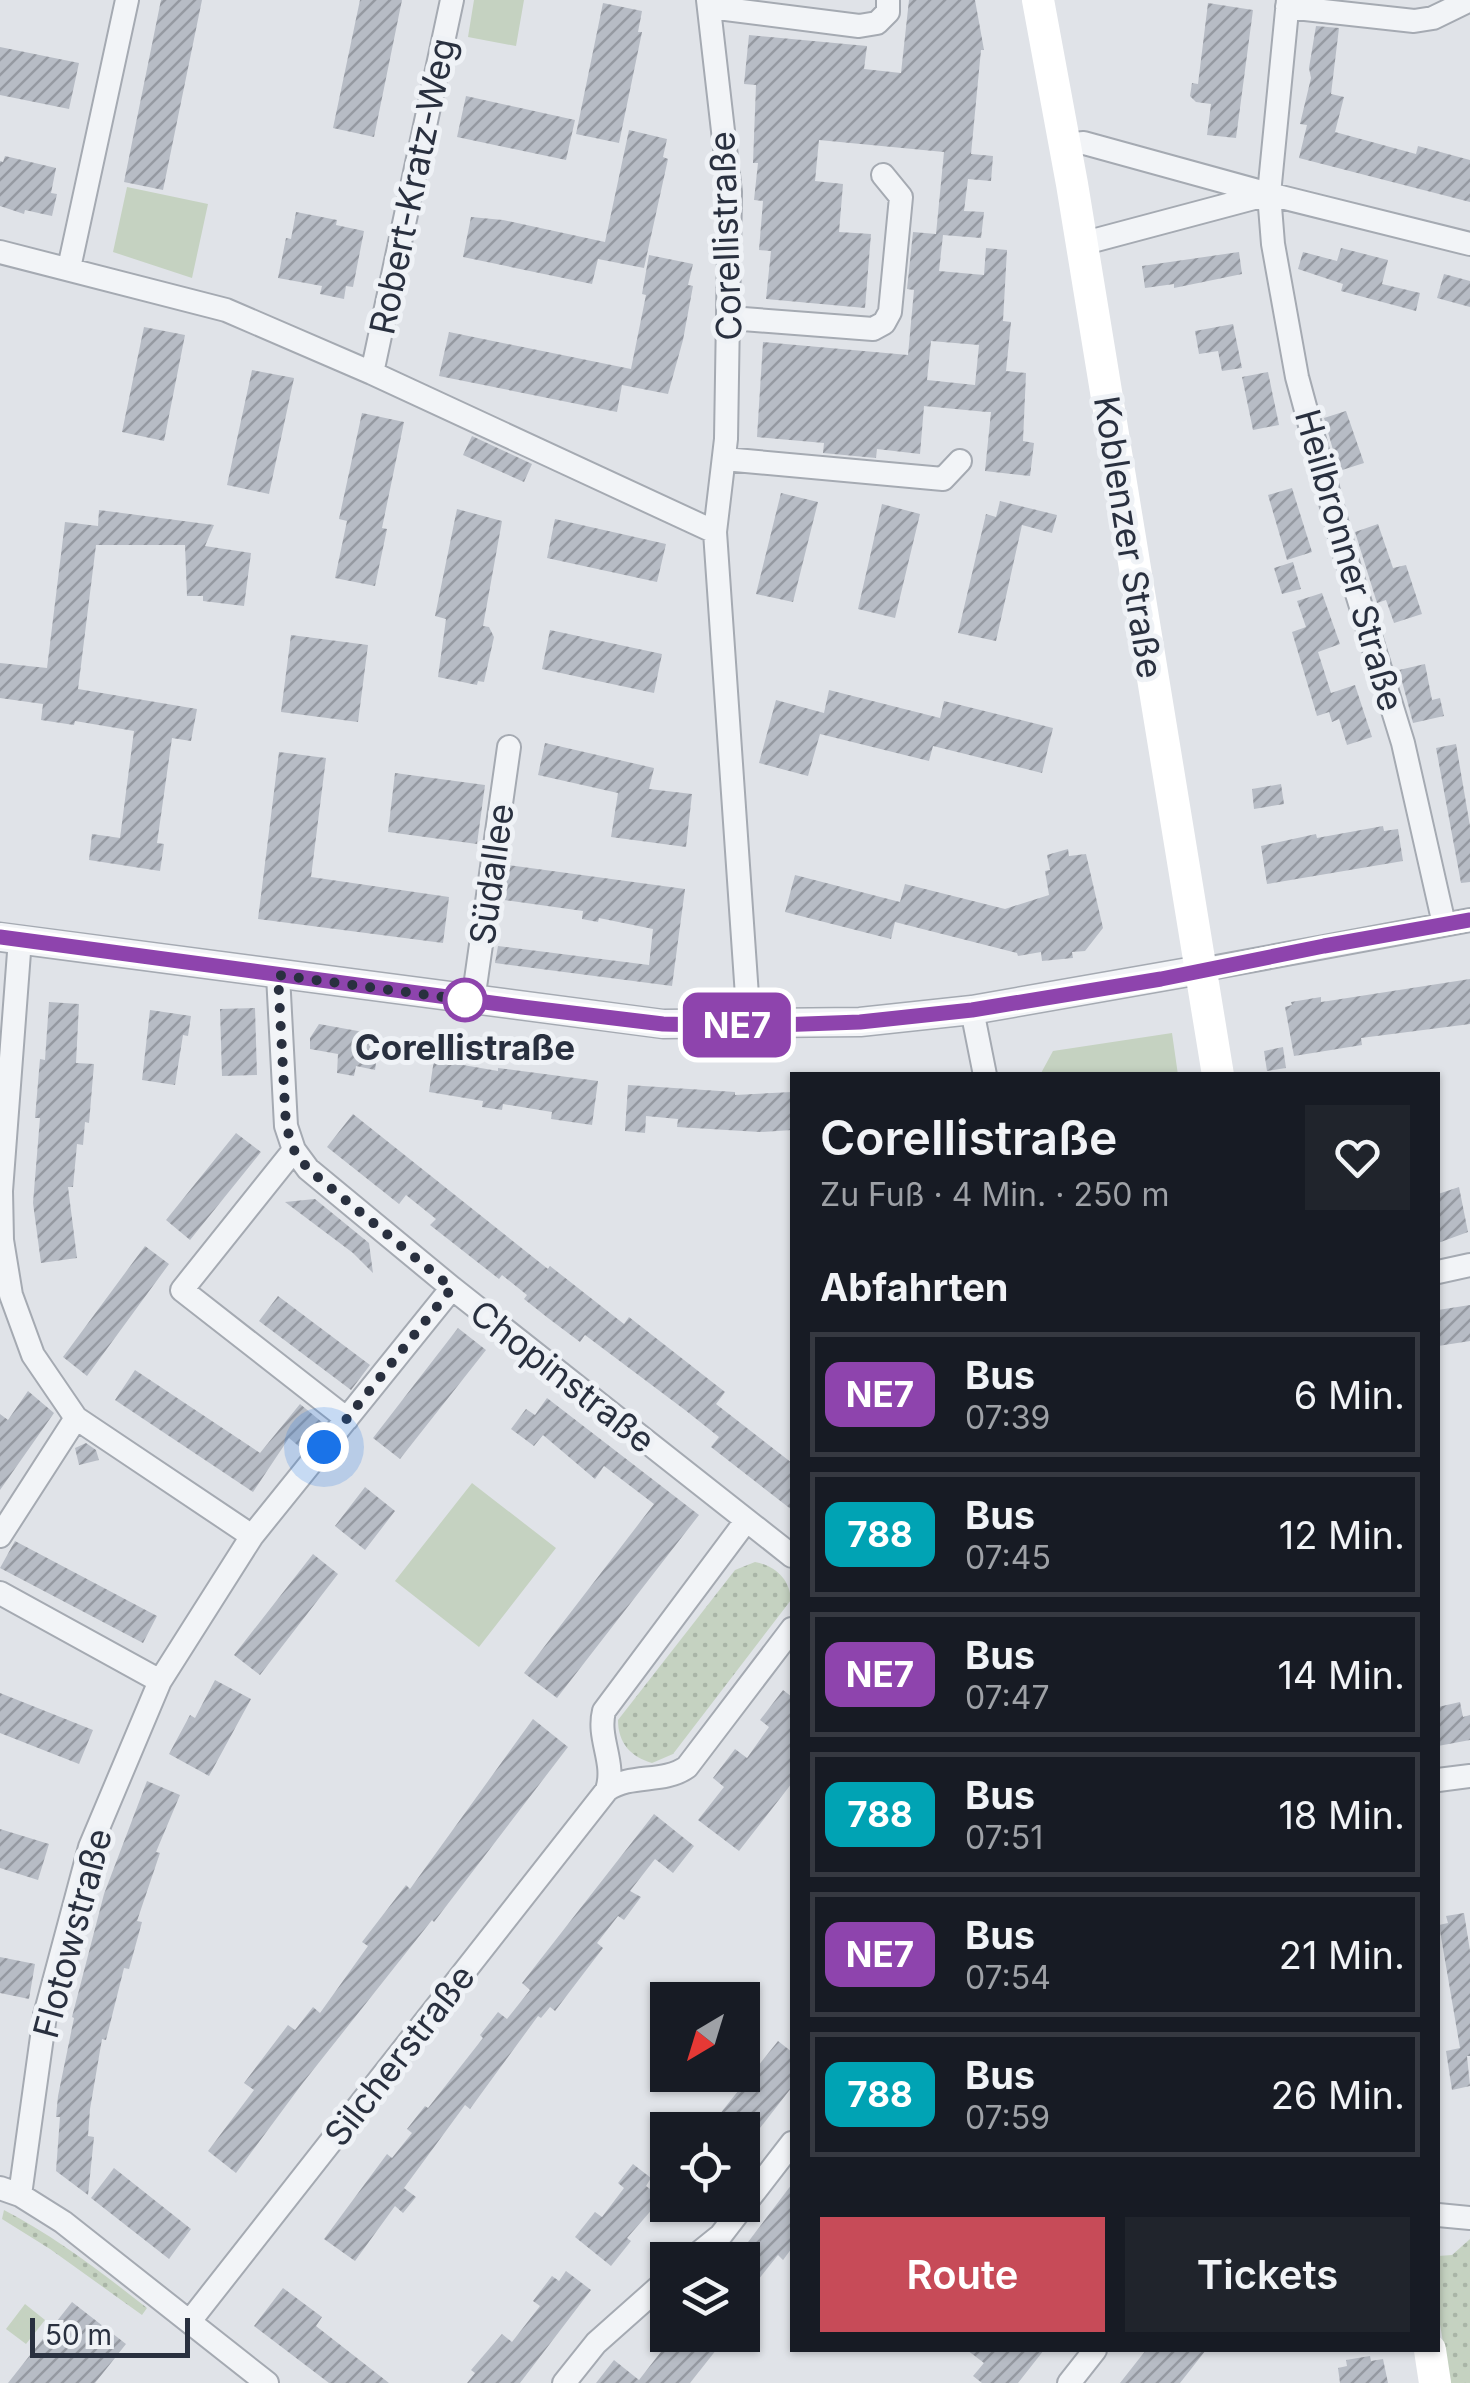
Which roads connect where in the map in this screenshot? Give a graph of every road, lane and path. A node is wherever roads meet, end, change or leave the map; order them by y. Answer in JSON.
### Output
{"nodes":[{"id":1,"x":127,"y":0,"type":"edge"},
{"id":2,"x":452,"y":0,"type":"edge"},
{"id":3,"x":888,"y":0,"type":"edge"},
{"id":4,"x":1038,"y":0,"type":"edge"},
{"id":5,"x":1470,"y":0,"type":"edge"},
{"id":6,"x":708,"y":3,"type":"edge"},
{"id":7,"x":1287,"y":3,"type":"edge"},
{"id":8,"x":1064,"y":145,"type":"junction"},
{"id":9,"x":882,"y":176,"type":"dead end"},
{"id":10,"x":1268,"y":194,"type":"junction"},
{"id":11,"x":1081,"y":244,"type":"junction"},
{"id":12,"x":1470,"y":244,"type":"edge"},
{"id":13,"x":0,"y":252,"type":"edge"},
{"id":14,"x":69,"y":268,"type":"junction"},
{"id":15,"x":730,"y":318,"type":"junction"},
{"id":16,"x":372,"y":373,"type":"junction"},
{"id":17,"x":724,"y":459,"type":"junction"},
{"id":18,"x":960,"y":461,"type":"dead end"},
{"id":19,"x":715,"y":532,"type":"junction"},
{"id":20,"x":509,"y":747,"type":"dead end"},
{"id":21,"x":1470,"y":920,"type":"edge"},
{"id":22,"x":1444,"y":924,"type":"junction"},
{"id":23,"x":10,"y":938,"type":"edge"},
{"id":24,"x":1200,"y":970,"type":"junction"},
{"id":25,"x":278,"y":975,"type":"junction"},
{"id":26,"x":473,"y":1001,"type":"junction"},
{"id":27,"x":972,"y":1010,"type":"junction"},
{"id":28,"x":750,"y":1026,"type":"junction"},
{"id":29,"x":984,"y":1072,"type":"edge"},
{"id":30,"x":1217,"y":1072,"type":"edge"},
{"id":31,"x":294,"y":1150,"type":"junction"},
{"id":32,"x":1470,"y":1266,"type":"edge"},
{"id":33,"x":1440,"y":1272,"type":"edge"},
{"id":34,"x":452,"y":1288,"type":"junction"},
{"id":35,"x":76,"y":1418,"type":"junction"},
{"id":36,"x":347,"y":1419,"type":"junction"},
{"id":37,"x":746,"y":1520,"type":"junction"},
{"id":38,"x":0,"y":1536,"type":"edge"},
{"id":39,"x":252,"y":1536,"type":"junction"},
{"id":40,"x":790,"y":1554,"type":"edge"},
{"id":41,"x":0,"y":1593,"type":"edge"},
{"id":42,"x":790,"y":1632,"type":"edge"},
{"id":43,"x":160,"y":1680,"type":"junction"},
{"id":44,"x":1470,"y":1776,"type":"edge"},
{"id":45,"x":1440,"y":1780,"type":"edge"},
{"id":46,"x":607,"y":1790,"type":"junction"},
{"id":47,"x":790,"y":2146,"type":"edge"},
{"id":48,"x":10,"y":2192,"type":"edge"},
{"id":49,"x":1440,"y":2215,"type":"edge"},
{"id":50,"x":1470,"y":2218,"type":"edge"},
{"id":51,"x":712,"y":2242,"type":"edge"},
{"id":52,"x":650,"y":2294,"type":"edge"},
{"id":53,"x":190,"y":2321,"type":"junction"},
{"id":54,"x":1093,"y":2352,"type":"edge"},
{"id":55,"x":1430,"y":2352,"type":"edge"},
{"id":56,"x":267,"y":2383,"type":"edge"},
{"id":57,"x":564,"y":2383,"type":"edge"},
{"id":58,"x":1069,"y":2383,"type":"edge"},
{"id":59,"x":1435,"y":2383,"type":"edge"}],
"edges":[{"from":1,"to":14,"type":"street"},
{"from":2,"to":16,"type":"street","name":"Robert-Kratz-Weg"},
{"from":3,"to":6,"type":"street"},
{"from":4,"to":8,"type":"main road","name":"Koblenzer Straße"},
{"from":5,"to":7,"type":"street"},
{"from":6,"to":15,"type":"street","name":"Corellistraße"},
{"from":7,"to":10,"type":"street","name":"Heilbronner Straße"},
{"from":8,"to":10,"type":"street"},
{"from":8,"to":11,"type":"main road","name":"Koblenzer Straße"},
{"from":9,"to":15,"type":"street"},
{"from":10,"to":11,"type":"street"},
{"from":10,"to":12,"type":"street"},
{"from":10,"to":22,"type":"street","name":"Heilbronner Straße"},
{"from":11,"to":24,"type":"main road","name":"Koblenzer Straße"},
{"from":13,"to":14,"type":"street"},
{"from":14,"to":16,"type":"street"},
{"from":15,"to":17,"type":"street","name":"Corellistraße"},
{"from":16,"to":19,"type":"street"},
{"from":17,"to":18,"type":"street"},
{"from":17,"to":19,"type":"street","name":"Corellistraße"},
{"from":19,"to":28,"type":"street","name":"Corellistraße"},
{"from":20,"to":26,"type":"street","name":"Südallee"},
{"from":21,"to":22,"type":"street"},
{"from":22,"to":24,"type":"street"},
{"from":23,"to":25,"type":"street"},
{"from":23,"to":35,"type":"street"},
{"from":24,"to":27,"type":"street"},
{"from":24,"to":30,"type":"main road","name":"Koblenzer Straße"},
{"from":25,"to":26,"type":"street"},
{"from":25,"to":31,"type":"street"},
{"from":26,"to":28,"type":"street"},
{"from":27,"to":28,"type":"street"},
{"from":27,"to":29,"type":"street"},
{"from":31,"to":34,"type":"street","name":"Chopinstraße"},
{"from":31,"to":36,"type":"street"},
{"from":32,"to":33,"type":"street"},
{"from":34,"to":36,"type":"street","name":"Flotowstraße"},
{"from":34,"to":37,"type":"street","name":"Chopinstraße"},
{"from":35,"to":38,"type":"street"},
{"from":35,"to":39,"type":"street"},
{"from":36,"to":39,"type":"street","name":"Flotowstraße"},
{"from":37,"to":40,"type":"street","name":"Chopinstraße"},
{"from":37,"to":46,"type":"street"},
{"from":39,"to":43,"type":"street","name":"Flotowstraße"},
{"from":41,"to":43,"type":"street"},
{"from":42,"to":46,"type":"street"},
{"from":43,"to":48,"type":"street","name":"Flotowstraße"},
{"from":44,"to":45,"type":"street"},
{"from":46,"to":53,"type":"street","name":"Silcherstraße"},
{"from":47,"to":51,"type":"street"},
{"from":48,"to":53,"type":"street"},
{"from":49,"to":50,"type":"street"},
{"from":52,"to":57,"type":"street"},
{"from":53,"to":56,"type":"street"},
{"from":54,"to":58,"type":"street"},
{"from":55,"to":59,"type":"main road"}]}
